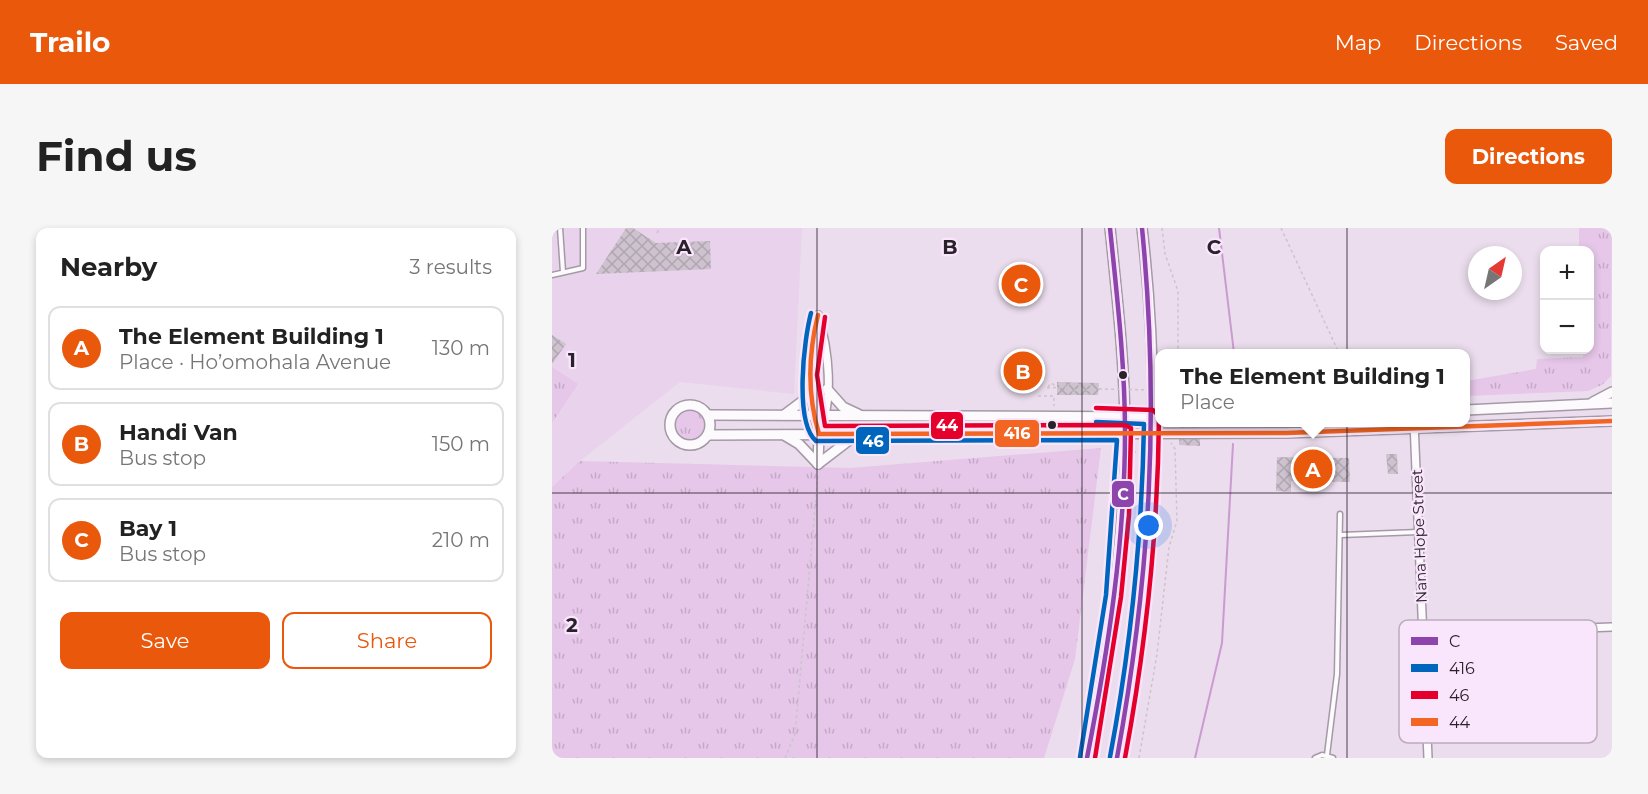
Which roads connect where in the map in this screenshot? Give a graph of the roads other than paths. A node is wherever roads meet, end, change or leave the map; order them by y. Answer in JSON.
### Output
{"nodes":[{"id":1,"x":560,"y":228,"type":"edge"},
{"id":2,"x":583,"y":228,"type":"edge"},
{"id":3,"x":1110,"y":228,"type":"edge"},
{"id":4,"x":1142,"y":228,"type":"edge"},
{"id":5,"x":562,"y":272,"type":"junction"},
{"id":6,"x":552,"y":275,"type":"edge"},
{"id":7,"x":812,"y":381,"type":"junction"},
{"id":8,"x":827,"y":389,"type":"junction"},
{"id":9,"x":1612,"y":392,"type":"edge"},
{"id":10,"x":1155,"y":400,"type":"edge"},
{"id":11,"x":1612,"y":403,"type":"edge"},
{"id":12,"x":1580,"y":405,"type":"junction"},
{"id":13,"x":1470,"y":410,"type":"edge"},
{"id":14,"x":708,"y":415,"type":"junction"},
{"id":15,"x":779,"y":416,"type":"junction"},
{"id":16,"x":812,"y":416,"type":"junction"},
{"id":17,"x":827,"y":416,"type":"junction"},
{"id":18,"x":866,"y":416,"type":"junction"},
{"id":19,"x":1124,"y":416,"type":"junction"},
{"id":20,"x":1155,"y":417,"type":"edge"},
{"id":21,"x":1155,"y":421,"type":"edge"},
{"id":22,"x":1612,"y":421,"type":"edge"},
{"id":23,"x":1470,"y":425,"type":"edge"},
{"id":24,"x":1377,"y":427,"type":"edge"},
{"id":25,"x":1414,"y":427,"type":"edge"},
{"id":26,"x":1125,"y":432,"type":"junction"},
{"id":27,"x":1152,"y":433,"type":"junction"},
{"id":28,"x":781,"y":434,"type":"junction"},
{"id":29,"x":819,"y":434,"type":"junction"},
{"id":30,"x":861,"y":434,"type":"junction"},
{"id":31,"x":708,"y":435,"type":"junction"},
{"id":32,"x":818,"y":464,"type":"junction"},
{"id":33,"x":1341,"y":514,"type":"dead end"},
{"id":34,"x":1418,"y":532,"type":"junction"},
{"id":35,"x":1341,"y":535,"type":"junction"},
{"id":36,"x":1422,"y":620,"type":"edge"},
{"id":37,"x":1612,"y":627,"type":"edge"},
{"id":38,"x":1597,"y":628,"type":"edge"},
{"id":39,"x":1427,"y":743,"type":"edge"},
{"id":40,"x":1327,"y":755,"type":"junction"},
{"id":41,"x":1087,"y":758,"type":"edge"},
{"id":42,"x":1118,"y":758,"type":"edge"},
{"id":43,"x":1315,"y":758,"type":"edge"},
{"id":44,"x":1333,"y":758,"type":"edge"},
{"id":45,"x":1428,"y":758,"type":"edge"}],
"edges":[{"from":1,"to":5,"type":"lane"},
{"from":2,"to":5,"type":"lane"},
{"from":3,"to":19,"type":"main road"},
{"from":4,"to":10,"type":"main road"},
{"from":5,"to":6,"type":"lane"},
{"from":7,"to":8,"type":"street"},
{"from":7,"to":15,"type":"main road"},
{"from":7,"to":16,"type":"street"},
{"from":8,"to":17,"type":"street"},
{"from":8,"to":18,"type":"main road"},
{"from":9,"to":12,"type":"main road"},
{"from":11,"to":12,"type":"main road"},
{"from":12,"to":13,"type":"main road"},
{"from":14,"to":15,"type":"main road"},
{"from":14,"to":31,"type":"main road"},
{"from":14,"to":31,"type":"main road"},
{"from":15,"to":16,"type":"main road"},
{"from":16,"to":17,"type":"main road"},
{"from":16,"to":29,"type":"street"},
{"from":17,"to":18,"type":"main road"},
{"from":17,"to":29,"type":"street"},
{"from":18,"to":19,"type":"main road"},
{"from":19,"to":20,"type":"main road"},
{"from":19,"to":26,"type":"main road"},
{"from":21,"to":27,"type":"main road"},
{"from":22,"to":23,"type":"main road"},
{"from":24,"to":27,"type":"main road"},
{"from":25,"to":34,"type":"street","name":"Nana Hope Street"},
{"from":26,"to":27,"type":"main road"},
{"from":26,"to":30,"type":"main road"},
{"from":26,"to":41,"type":"main road"},
{"from":27,"to":42,"type":"main road"},
{"from":28,"to":29,"type":"main road"},
{"from":28,"to":31,"type":"main road"},
{"from":28,"to":32,"type":"main road"},
{"from":29,"to":30,"type":"main road"},
{"from":29,"to":32,"type":"main road"},
{"from":30,"to":32,"type":"main road"},
{"from":33,"to":35,"type":"lane"},
{"from":34,"to":35,"type":"lane"},
{"from":34,"to":36,"type":"street","name":"Nana Hope Street"},
{"from":35,"to":40,"type":"lane"},
{"from":37,"to":38,"type":"street"},
{"from":39,"to":45,"type":"street","name":"Nana Hope Street"},
{"from":40,"to":43,"type":"lane"},
{"from":40,"to":44,"type":"lane"}]}
